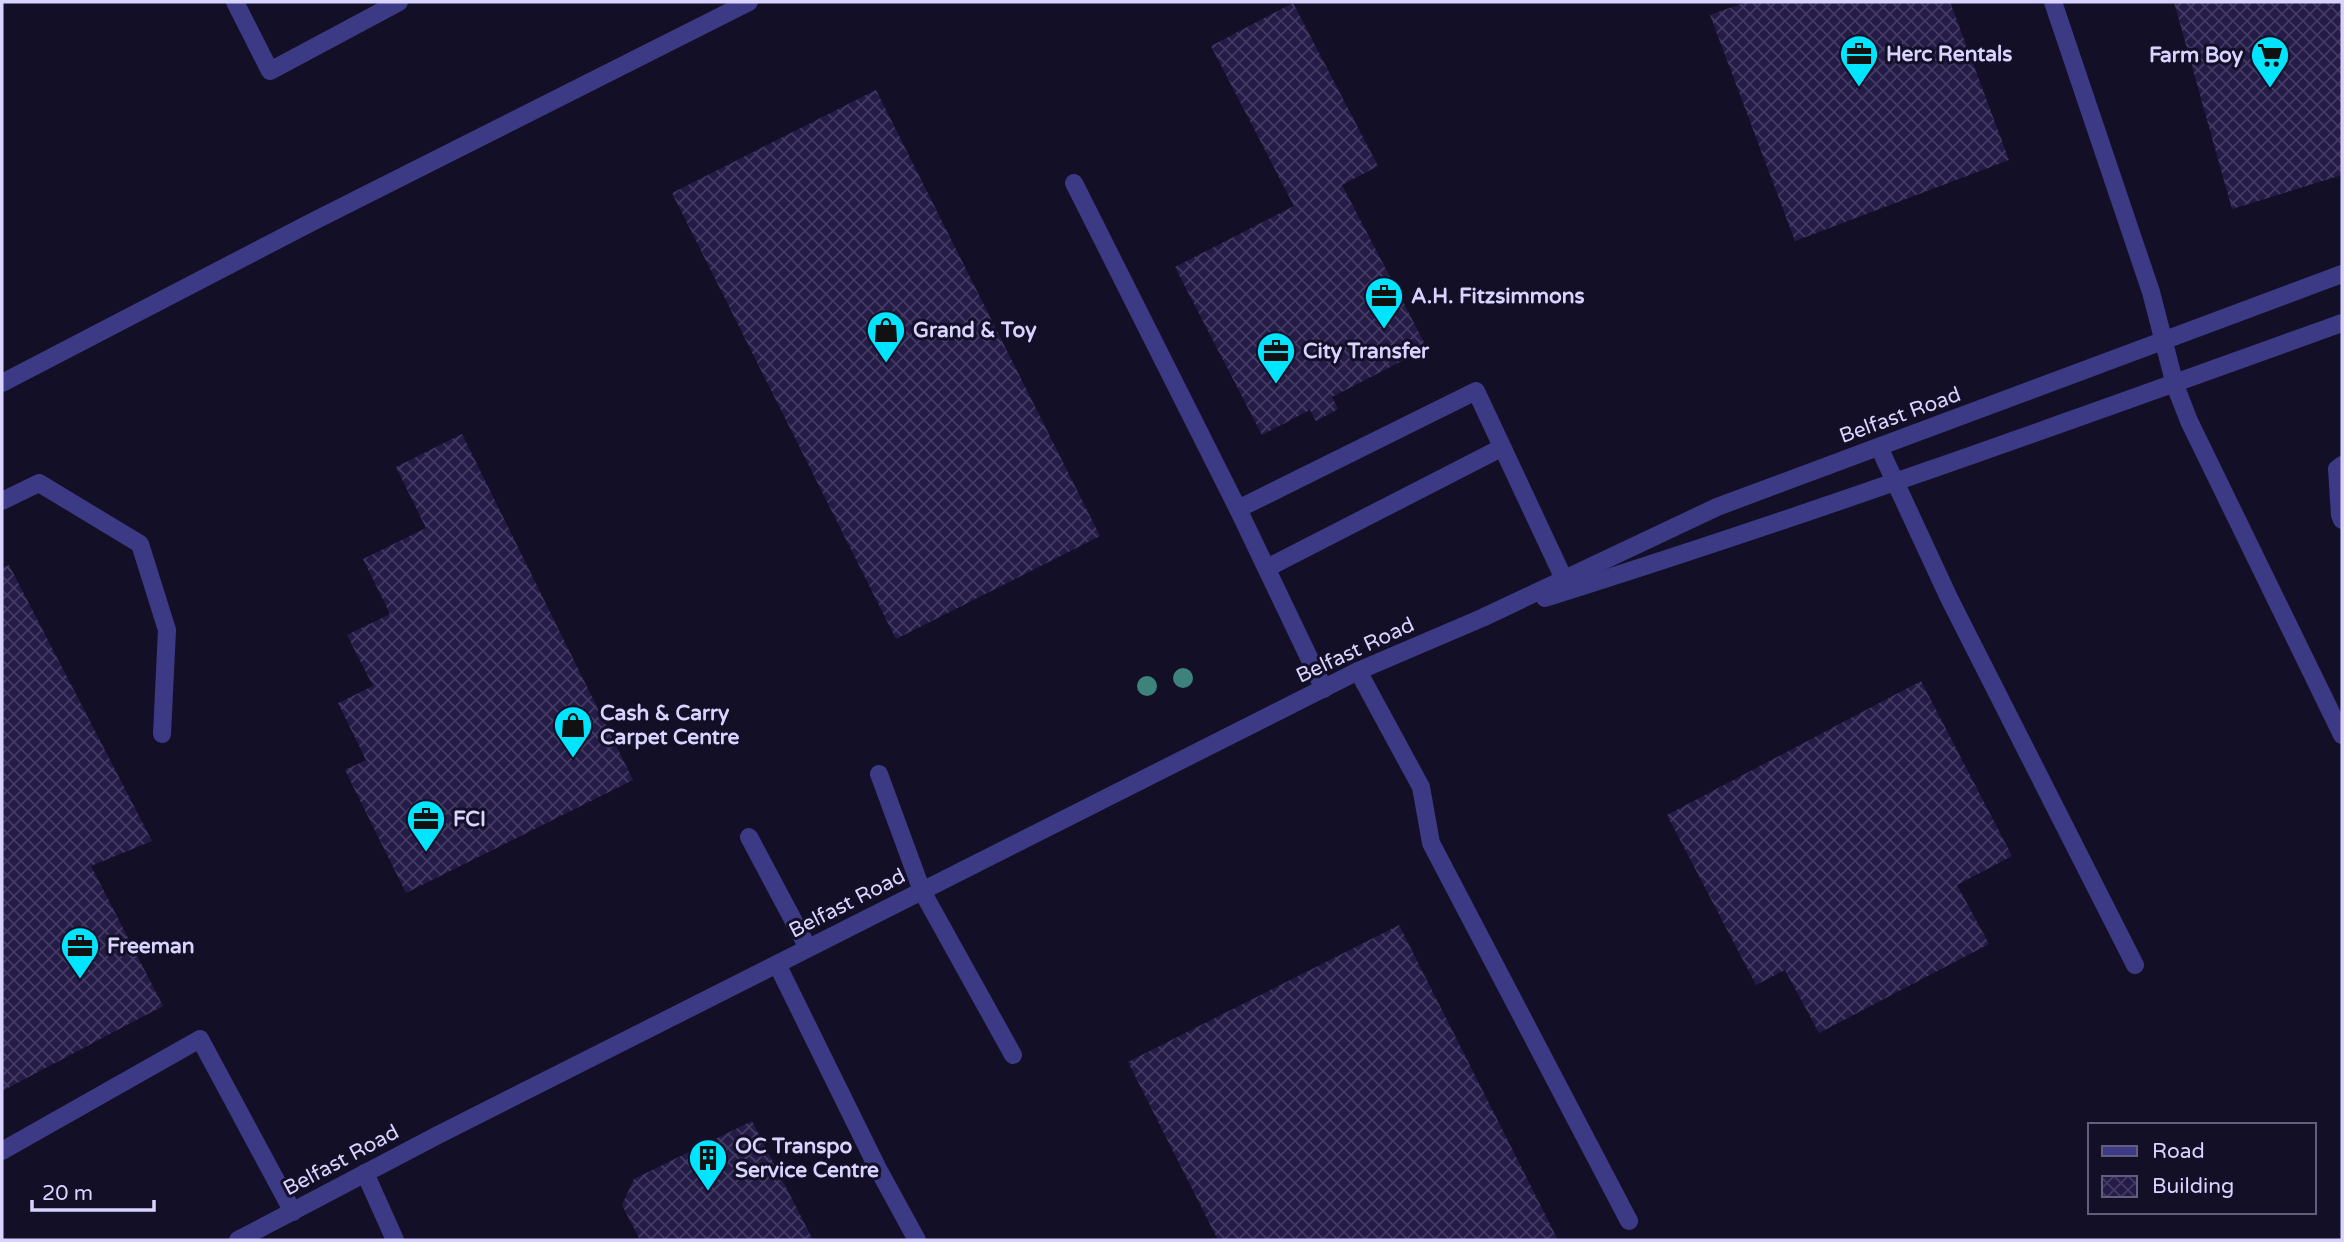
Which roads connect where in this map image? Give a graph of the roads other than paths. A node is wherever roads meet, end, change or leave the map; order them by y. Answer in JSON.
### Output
{"nodes":[{"id":1,"x":235,"y":2,"type":"edge"},
{"id":2,"x":399,"y":2,"type":"edge"},
{"id":3,"x":749,"y":2,"type":"edge"},
{"id":4,"x":2053,"y":2,"type":"edge"},
{"id":5,"x":1074,"y":183,"type":"dead end"},
{"id":6,"x":2342,"y":274,"type":"edge"},
{"id":7,"x":2342,"y":323,"type":"edge"},
{"id":8,"x":2164,"y":340,"type":"junction"},
{"id":9,"x":2,"y":383,"type":"edge"},
{"id":10,"x":2175,"y":384,"type":"junction"},
{"id":11,"x":1879,"y":447,"type":"junction"},
{"id":12,"x":1502,"y":448,"type":"junction"},
{"id":13,"x":2342,"y":465,"type":"edge"},
{"id":14,"x":1894,"y":482,"type":"junction"},
{"id":15,"x":2,"y":501,"type":"edge"},
{"id":16,"x":1238,"y":509,"type":"junction"},
{"id":17,"x":2342,"y":520,"type":"edge"},
{"id":18,"x":1267,"y":568,"type":"junction"},
{"id":19,"x":1564,"y":579,"type":"junction"},
{"id":20,"x":1482,"y":618,"type":"junction"},
{"id":21,"x":1358,"y":671,"type":"junction"},
{"id":22,"x":1324,"y":689,"type":"junction"},
{"id":23,"x":162,"y":734,"type":"dead end"},
{"id":24,"x":2342,"y":735,"type":"edge"},
{"id":25,"x":879,"y":774,"type":"dead end"},
{"id":26,"x":749,"y":837,"type":"dead end"},
{"id":27,"x":922,"y":891,"type":"junction"},
{"id":28,"x":808,"y":948,"type":"junction"},
{"id":29,"x":777,"y":964,"type":"junction"},
{"id":30,"x":2135,"y":965,"type":"dead end"},
{"id":31,"x":1013,"y":1055,"type":"dead end"},
{"id":32,"x":2,"y":1151,"type":"edge"},
{"id":33,"x":365,"y":1173,"type":"junction"},
{"id":34,"x":293,"y":1212,"type":"junction"},
{"id":35,"x":1629,"y":1221,"type":"dead end"},
{"id":36,"x":238,"y":1240,"type":"edge"},
{"id":37,"x":395,"y":1240,"type":"edge"},
{"id":38,"x":916,"y":1240,"type":"edge"}],
"edges":[{"from":1,"to":2,"type":"street"},
{"from":3,"to":9,"type":"street"},
{"from":4,"to":8,"type":"street"},
{"from":5,"to":16,"type":"street"},
{"from":6,"to":8,"type":"street","name":"Belfast Road"},
{"from":7,"to":10,"type":"street","name":"Belfast Road"},
{"from":8,"to":10,"type":"street"},
{"from":8,"to":11,"type":"street","name":"Belfast Road"},
{"from":10,"to":14,"type":"street","name":"Belfast Road"},
{"from":10,"to":24,"type":"street"},
{"from":11,"to":14,"type":"street"},
{"from":11,"to":19,"type":"street","name":"Belfast Road"},
{"from":12,"to":16,"type":"street"},
{"from":12,"to":18,"type":"street"},
{"from":12,"to":19,"type":"street"},
{"from":13,"to":17,"type":"street"},
{"from":14,"to":20,"type":"street","name":"Belfast Road"},
{"from":14,"to":30,"type":"street"},
{"from":15,"to":23,"type":"street"},
{"from":16,"to":18,"type":"street"},
{"from":18,"to":22,"type":"street"},
{"from":19,"to":20,"type":"street","name":"Belfast Road"},
{"from":20,"to":21,"type":"street","name":"Belfast Road"},
{"from":21,"to":22,"type":"street","name":"Belfast Road"},
{"from":21,"to":35,"type":"street"},
{"from":22,"to":27,"type":"street","name":"Belfast Road"},
{"from":25,"to":27,"type":"street"},
{"from":26,"to":28,"type":"street"},
{"from":27,"to":28,"type":"street","name":"Belfast Road"},
{"from":27,"to":31,"type":"street"},
{"from":28,"to":29,"type":"street","name":"Belfast Road"},
{"from":29,"to":33,"type":"street","name":"Belfast Road"},
{"from":29,"to":38,"type":"street"},
{"from":32,"to":34,"type":"street"},
{"from":33,"to":34,"type":"street","name":"Belfast Road"},
{"from":33,"to":37,"type":"street"},
{"from":34,"to":36,"type":"street","name":"Belfast Road"}]}
